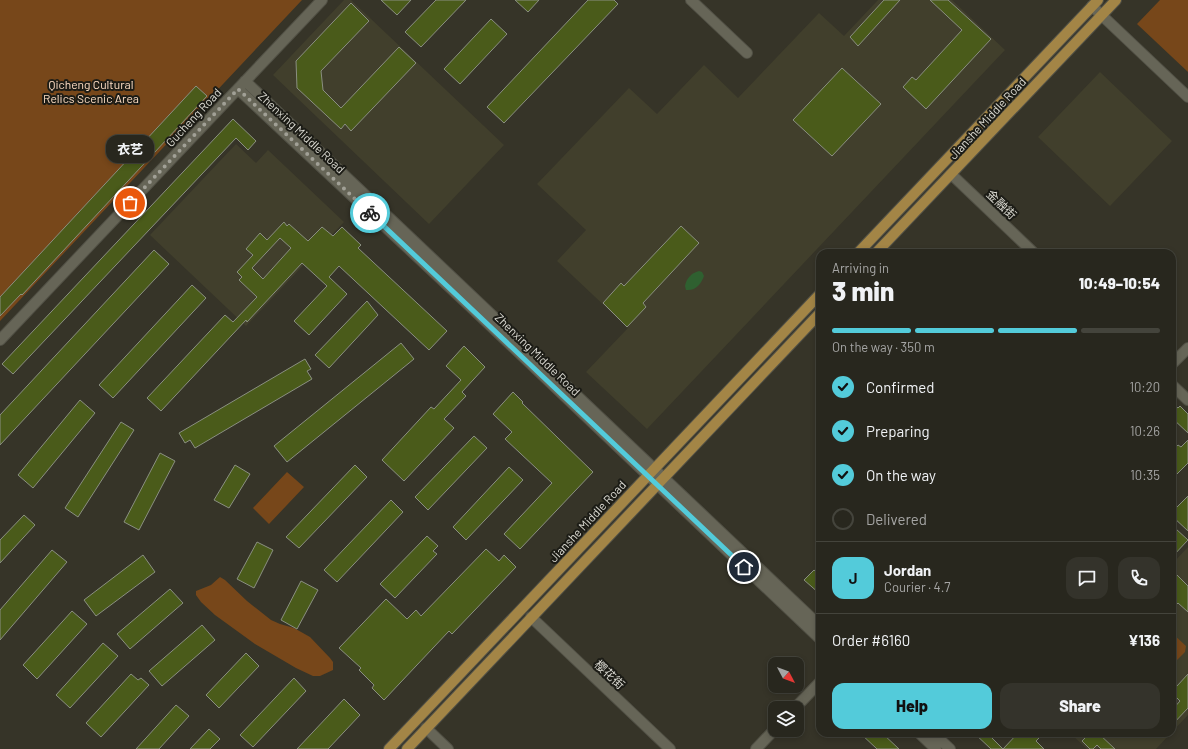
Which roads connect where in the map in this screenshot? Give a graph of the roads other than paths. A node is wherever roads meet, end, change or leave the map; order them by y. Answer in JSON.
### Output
{"nodes":[{"id":1,"x":322,"y":0,"type":"edge"},
{"id":2,"x":691,"y":0,"type":"edge"},
{"id":3,"x":1116,"y":0,"type":"edge"},
{"id":4,"x":1095,"y":3,"type":"edge"},
{"id":5,"x":1102,"y":15,"type":"junction"},
{"id":6,"x":747,"y":53,"type":"dead end"},
{"id":7,"x":245,"y":81,"type":"junction"},
{"id":8,"x":238,"y":89,"type":"junction"},
{"id":9,"x":1188,"y":97,"type":"edge"},
{"id":10,"x":951,"y":174,"type":"junction"},
{"id":11,"x":862,"y":249,"type":"edge"},
{"id":12,"x":880,"y":249,"type":"edge"},
{"id":13,"x":1030,"y":249,"type":"edge"},
{"id":14,"x":816,"y":298,"type":"edge"},
{"id":15,"x":816,"y":316,"type":"edge"},
{"id":16,"x":0,"y":340,"type":"edge"},
{"id":17,"x":1188,"y":348,"type":"edge"},
{"id":18,"x":1176,"y":360,"type":"edge"},
{"id":19,"x":1176,"y":389,"type":"edge"},
{"id":20,"x":1188,"y":400,"type":"edge"},
{"id":21,"x":651,"y":472,"type":"junction"},
{"id":22,"x":660,"y":481,"type":"junction"},
{"id":23,"x":531,"y":617,"type":"junction"},
{"id":24,"x":816,"y":622,"type":"edge"},
{"id":25,"x":816,"y":635,"type":"edge"},
{"id":26,"x":816,"y":686,"type":"edge"},
{"id":27,"x":802,"y":701,"type":"edge"},
{"id":28,"x":426,"y":728,"type":"junction"},
{"id":29,"x":768,"y":736,"type":"edge"},
{"id":30,"x":923,"y":737,"type":"edge"},
{"id":31,"x":937,"y":737,"type":"edge"},
{"id":32,"x":389,"y":749,"type":"edge"},
{"id":33,"x":407,"y":749,"type":"edge"},
{"id":34,"x":448,"y":749,"type":"edge"},
{"id":35,"x":670,"y":749,"type":"edge"},
{"id":36,"x":756,"y":749,"type":"edge"},
{"id":37,"x":936,"y":749,"type":"edge"},
{"id":38,"x":950,"y":749,"type":"edge"}],
"edges":[{"from":1,"to":7,"type":"street","name":"Gucheng Road"},
{"from":2,"to":6,"type":"street"},
{"from":3,"to":5,"type":"main road","name":"Jianshe Middle Road"},
{"from":4,"to":5,"type":"street"},
{"from":4,"to":11,"type":"main road","name":"Jianshe Middle Road"},
{"from":5,"to":9,"type":"street"},
{"from":5,"to":10,"type":"main road","name":"Jianshe Middle Road"},
{"from":7,"to":8,"type":"street","name":"Gucheng Road"},
{"from":7,"to":21,"type":"street","name":"Zhenxing Middle Road"},
{"from":8,"to":16,"type":"street","name":"Gucheng Road"},
{"from":8,"to":21,"type":"street","name":"Zhenxing Middle Road"},
{"from":10,"to":12,"type":"main road","name":"Jianshe Middle Road"},
{"from":10,"to":13,"type":"street","name":"金融街"},
{"from":14,"to":21,"type":"main road","name":"Jianshe Middle Road"},
{"from":15,"to":22,"type":"main road"},
{"from":17,"to":18,"type":"street"},
{"from":19,"to":20,"type":"street"},
{"from":21,"to":22,"type":"street","name":"Zhenxing Middle Road"},
{"from":21,"to":32,"type":"main road","name":"Jianshe Middle Road"},
{"from":22,"to":23,"type":"main road"},
{"from":22,"to":24,"type":"street","name":"Zhenxing Middle Road"},
{"from":22,"to":25,"type":"street","name":"Zhenxing Middle Road"},
{"from":23,"to":28,"type":"main road"},
{"from":23,"to":35,"type":"street","name":"樱花街"},
{"from":26,"to":27,"type":"street"},
{"from":28,"to":33,"type":"main road"},
{"from":28,"to":34,"type":"street"},
{"from":29,"to":36,"type":"street"},
{"from":30,"to":37,"type":"street"},
{"from":31,"to":38,"type":"street"}]}
